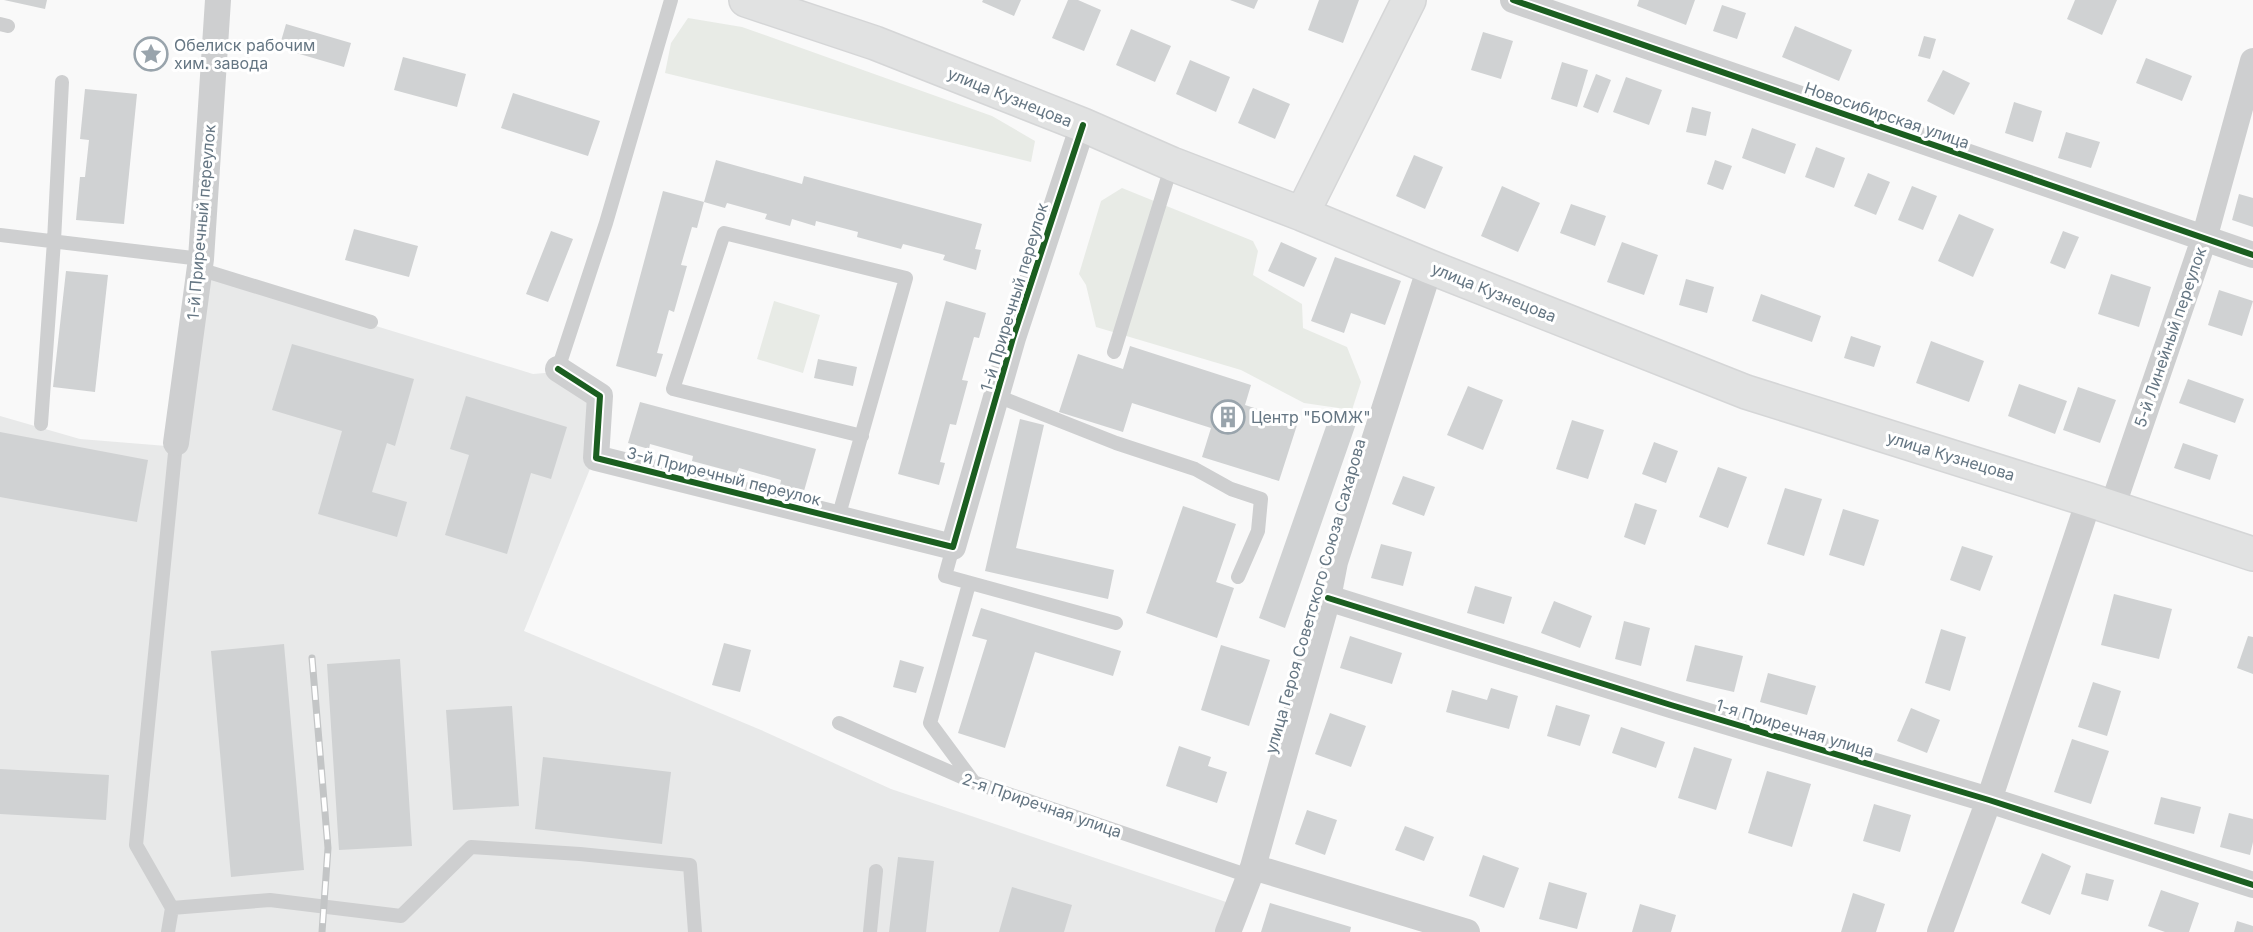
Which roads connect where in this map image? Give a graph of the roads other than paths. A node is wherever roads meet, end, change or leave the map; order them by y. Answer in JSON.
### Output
{"nodes":[{"id":1,"x":218,"y":0,"type":"edge"},
{"id":2,"x":670,"y":0,"type":"edge"},
{"id":3,"x":746,"y":0,"type":"edge"},
{"id":4,"x":1409,"y":0,"type":"edge"},
{"id":5,"x":1513,"y":0,"type":"edge"},
{"id":6,"x":2253,"y":62,"type":"edge"},
{"id":7,"x":62,"y":82,"type":"dead end"},
{"id":8,"x":1083,"y":125,"type":"junction"},
{"id":9,"x":1172,"y":164,"type":"junction"},
{"id":10,"x":1302,"y":214,"type":"junction"},
{"id":11,"x":0,"y":235,"type":"edge"},
{"id":12,"x":2204,"y":239,"type":"junction"},
{"id":13,"x":54,"y":241,"type":"junction"},
{"id":14,"x":2253,"y":255,"type":"edge"},
{"id":15,"x":200,"y":264,"type":"junction"},
{"id":16,"x":1430,"y":267,"type":"junction"},
{"id":17,"x":371,"y":322,"type":"dead end"},
{"id":18,"x":1114,"y":352,"type":"dead end"},
{"id":19,"x":558,"y":369,"type":"joint"},
{"id":20,"x":997,"y":396,"type":"junction"},
{"id":21,"x":41,"y":424,"type":"dead end"},
{"id":22,"x":862,"y":436,"type":"junction"},
{"id":23,"x":176,"y":443,"type":"joint"},
{"id":24,"x":2101,"y":504,"type":"junction"},
{"id":25,"x":838,"y":518,"type":"junction"},
{"id":26,"x":953,"y":547,"type":"junction"},
{"id":27,"x":2253,"y":554,"type":"edge"},
{"id":28,"x":1238,"y":576,"type":"dead end"},
{"id":29,"x":969,"y":584,"type":"junction"},
{"id":30,"x":1328,"y":598,"type":"junction"},
{"id":31,"x":1116,"y":624,"type":"dead end"},
{"id":32,"x":839,"y":723,"type":"dead end"},
{"id":33,"x":973,"y":782,"type":"junction"},
{"id":34,"x":1989,"y":800,"type":"junction"},
{"id":35,"x":876,"y":871,"type":"dead end"},
{"id":36,"x":1251,"y":871,"type":"junction"},
{"id":37,"x":2253,"y":885,"type":"edge"},
{"id":38,"x":172,"y":908,"type":"junction"},
{"id":39,"x":168,"y":932,"type":"edge"},
{"id":40,"x":694,"y":932,"type":"edge"},
{"id":41,"x":870,"y":932,"type":"edge"},
{"id":42,"x":1228,"y":932,"type":"edge"},
{"id":43,"x":1467,"y":932,"type":"edge"},
{"id":44,"x":1940,"y":932,"type":"edge"}],
"edges":[{"from":1,"to":15,"type":"street","name":"1-й Приречный переулок"},
{"from":2,"to":19,"type":"lane"},
{"from":3,"to":8,"type":"main road","name":"улица Кузнецова"},
{"from":4,"to":10,"type":"main road"},
{"from":5,"to":12,"type":"street","name":"Новосибирская улица"},
{"from":6,"to":12,"type":"street","name":"5-й Линейный переулок"},
{"from":7,"to":13,"type":"lane"},
{"from":8,"to":9,"type":"main road","name":"улица Кузнецова"},
{"from":8,"to":20,"type":"street","name":"1-й Приречный переулок"},
{"from":9,"to":10,"type":"main road","name":"улица Кузнецова"},
{"from":9,"to":18,"type":"lane"},
{"from":10,"to":16,"type":"main road","name":"улица Кузнецова"},
{"from":11,"to":13,"type":"lane"},
{"from":12,"to":14,"type":"street","name":"Новосибирская улица"},
{"from":12,"to":24,"type":"street","name":"5-й Линейный переулок"},
{"from":13,"to":15,"type":"lane"},
{"from":13,"to":21,"type":"lane"},
{"from":15,"to":17,"type":"lane"},
{"from":15,"to":23,"type":"street","name":"1-й Приречный переулок"},
{"from":16,"to":24,"type":"main road","name":"улица Кузнецова"},
{"from":16,"to":30,"type":"street","name":"улица Героя Советского Союза Сахарова"},
{"from":19,"to":25,"type":"street","name":"3-й Приречный переулок"},
{"from":20,"to":26,"type":"street","name":"1-й Приречный переулок"},
{"from":20,"to":28,"type":"lane"},
{"from":22,"to":22,"type":"lane"},
{"from":22,"to":25,"type":"lane"},
{"from":23,"to":38,"type":"lane"},
{"from":24,"to":27,"type":"main road","name":"улица Кузнецова"},
{"from":24,"to":34,"type":"street","name":"5-й Линейный переулок"},
{"from":25,"to":26,"type":"street","name":"3-й Приречный переулок"},
{"from":26,"to":29,"type":"lane"},
{"from":29,"to":31,"type":"lane"},
{"from":29,"to":33,"type":"lane"},
{"from":30,"to":34,"type":"street","name":"1-я Приречная улица"},
{"from":30,"to":36,"type":"street","name":"улица Героя Советского Союза Сахарова"},
{"from":32,"to":33,"type":"lane","name":"2-я Приречная улица"},
{"from":33,"to":36,"type":"lane","name":"2-я Приречная улица"},
{"from":34,"to":37,"type":"street","name":"1-я Приречная улица"},
{"from":34,"to":44,"type":"street","name":"5-й Линейный переулок"},
{"from":35,"to":41,"type":"lane"},
{"from":36,"to":42,"type":"street","name":"улица Героя Советского Союза Сахарова"},
{"from":36,"to":43,"type":"street","name":"2-я Приречная улица"},
{"from":38,"to":39,"type":"lane"},
{"from":38,"to":40,"type":"lane"}]}
